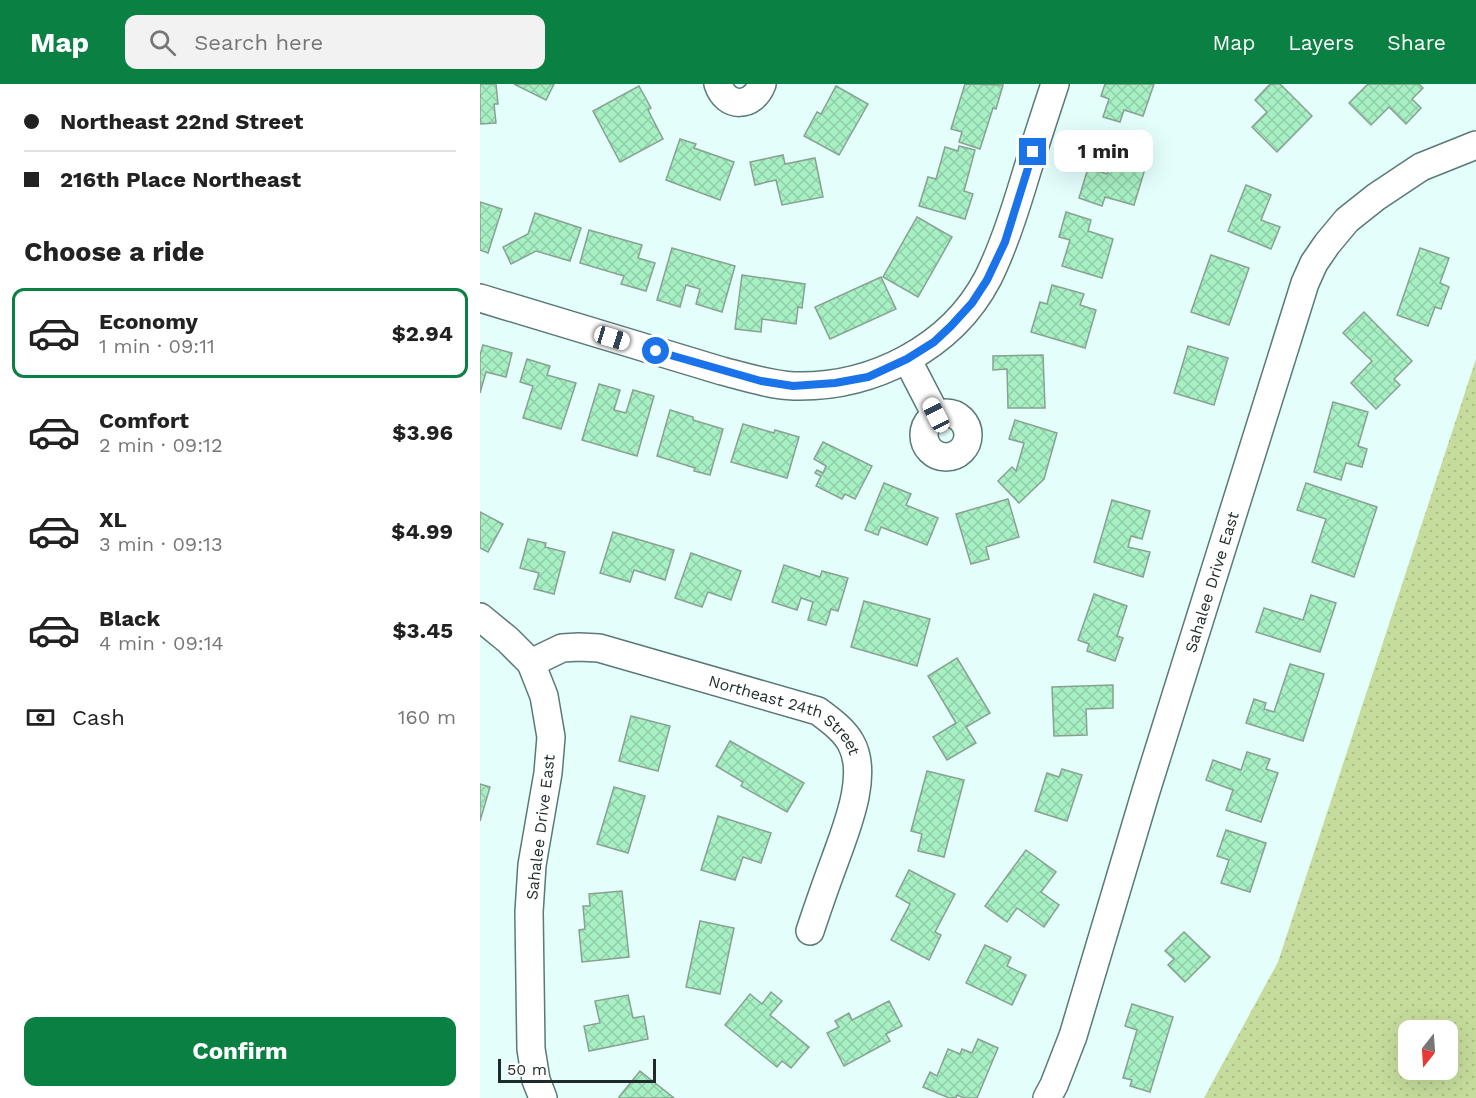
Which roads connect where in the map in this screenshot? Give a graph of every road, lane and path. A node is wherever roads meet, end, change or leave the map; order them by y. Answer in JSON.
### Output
{"nodes":[{"id":1,"x":718,"y":84,"type":"edge"},
{"id":2,"x":762,"y":84,"type":"edge"},
{"id":3,"x":1054,"y":84,"type":"edge"},
{"id":4,"x":1476,"y":145,"type":"edge"},
{"id":5,"x":480,"y":298,"type":"edge"},
{"id":6,"x":907,"y":359,"type":"junction"},
{"id":7,"x":936,"y":415,"type":"dead end"},
{"id":8,"x":480,"y":617,"type":"edge"},
{"id":9,"x":531,"y":663,"type":"junction"},
{"id":10,"x":810,"y":931,"type":"dead end"},
{"id":11,"x":543,"y":1098,"type":"edge"},
{"id":12,"x":1047,"y":1098,"type":"edge"}],
"edges":[{"from":1,"to":2,"type":"street"},
{"from":3,"to":6,"type":"street"},
{"from":4,"to":12,"type":"street","name":"Sahalee Drive East"},
{"from":5,"to":6,"type":"street"},
{"from":6,"to":7,"type":"street"},
{"from":8,"to":9,"type":"street","name":"Sahalee Drive East"},
{"from":9,"to":10,"type":"street","name":"Northeast 24th Street"},
{"from":9,"to":11,"type":"street","name":"Sahalee Drive East"}]}
